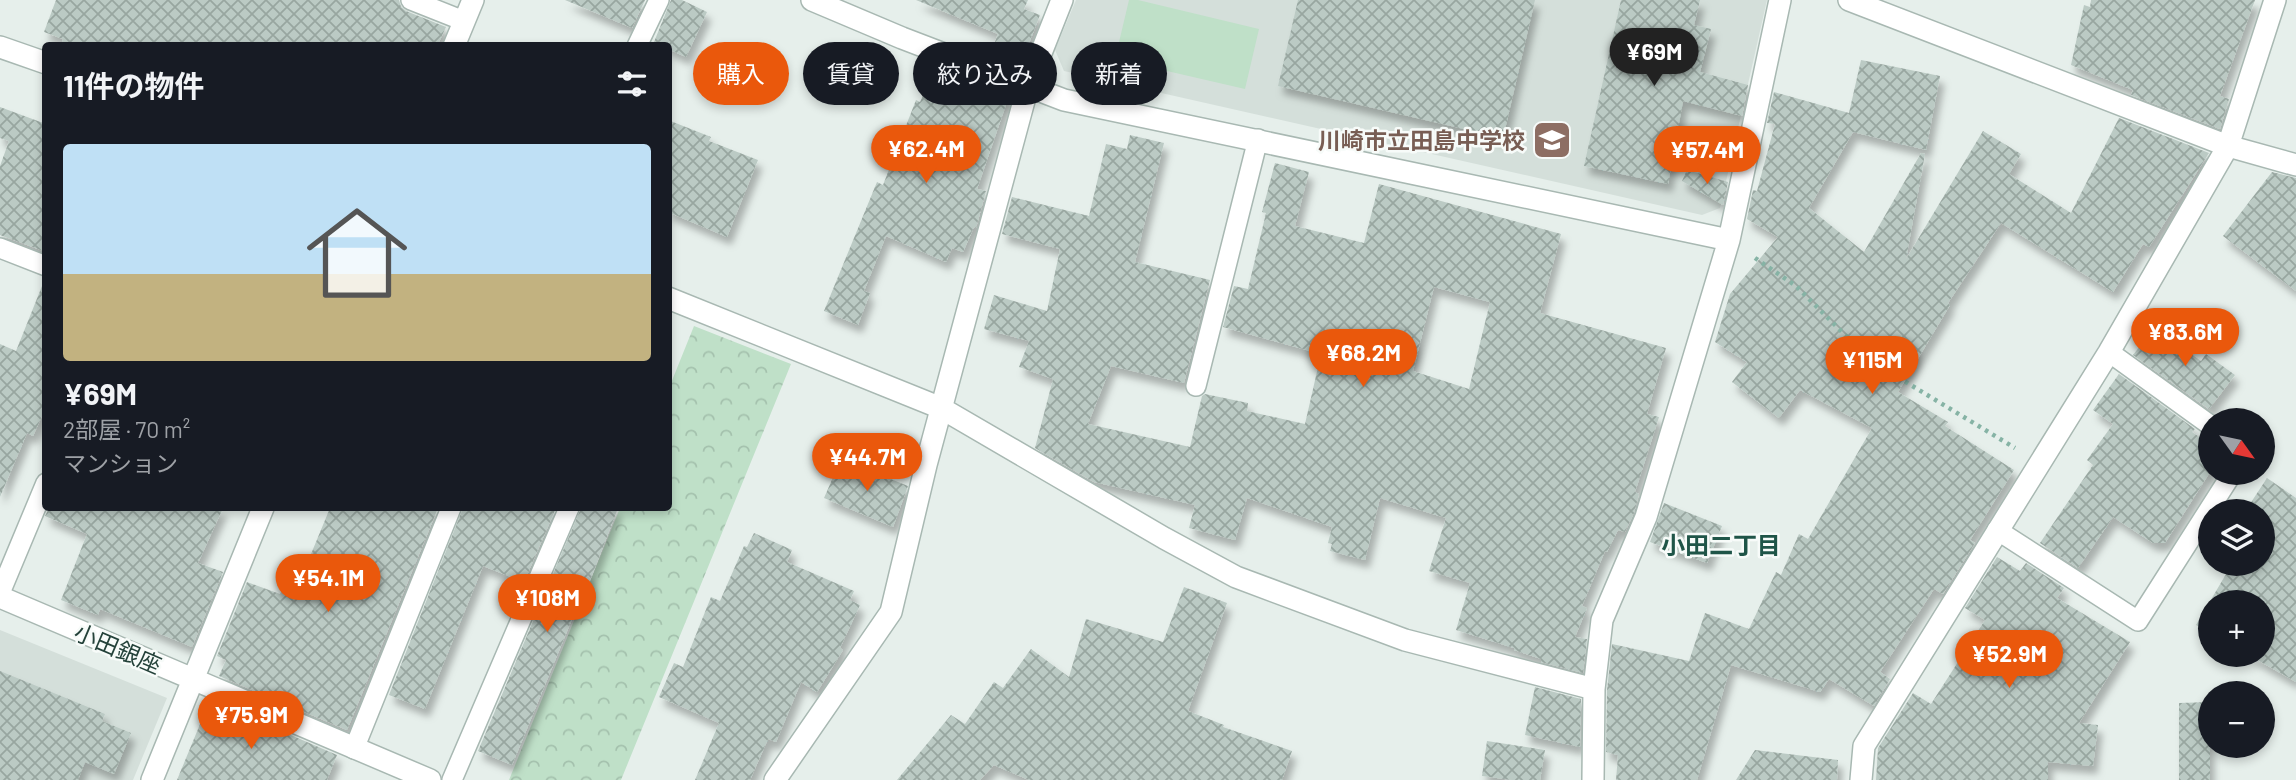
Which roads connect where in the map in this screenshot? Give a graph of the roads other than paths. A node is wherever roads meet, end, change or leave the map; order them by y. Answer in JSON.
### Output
{"nodes":[{"id":1,"x":411,"y":0,"type":"edge"},
{"id":2,"x":473,"y":0,"type":"edge"},
{"id":3,"x":659,"y":0,"type":"edge"},
{"id":4,"x":812,"y":0,"type":"edge"},
{"id":5,"x":1062,"y":0,"type":"edge"},
{"id":6,"x":1780,"y":0,"type":"edge"},
{"id":7,"x":1849,"y":0,"type":"edge"},
{"id":8,"x":2275,"y":0,"type":"edge"},
{"id":9,"x":464,"y":21,"type":"junction"},
{"id":10,"x":456,"y":42,"type":"edge"},
{"id":11,"x":639,"y":42,"type":"edge"},
{"id":12,"x":913,"y":42,"type":"edge"},
{"id":13,"x":1045,"y":42,"type":"edge"},
{"id":14,"x":0,"y":47,"type":"edge"},
{"id":15,"x":42,"y":62,"type":"edge"},
{"id":16,"x":1057,"y":97,"type":"edge"},
{"id":17,"x":1022,"y":105,"type":"edge"},
{"id":18,"x":1258,"y":139,"type":"junction"},
{"id":19,"x":2228,"y":146,"type":"junction"},
{"id":20,"x":2296,"y":166,"type":"edge"},
{"id":21,"x":1729,"y":240,"type":"junction"},
{"id":22,"x":0,"y":248,"type":"edge"},
{"id":23,"x":42,"y":264,"type":"edge"},
{"id":24,"x":672,"y":300,"type":"edge"},
{"id":25,"x":2109,"y":352,"type":"junction"},
{"id":26,"x":1196,"y":386,"type":"dead end"},
{"id":27,"x":941,"y":408,"type":"junction"},
{"id":28,"x":2198,"y":416,"type":"edge"},
{"id":29,"x":2225,"y":485,"type":"edge"},
{"id":30,"x":42,"y":493,"type":"edge"},
{"id":31,"x":262,"y":511,"type":"edge"},
{"id":32,"x":451,"y":511,"type":"edge"},
{"id":33,"x":568,"y":511,"type":"edge"},
{"id":34,"x":1997,"y":530,"type":"junction"},
{"id":35,"x":0,"y":595,"type":"edge"},
{"id":36,"x":193,"y":680,"type":"junction"},
{"id":37,"x":1594,"y":689,"type":"junction"},
{"id":38,"x":354,"y":750,"type":"junction"},
{"id":39,"x":152,"y":780,"type":"edge"},
{"id":40,"x":430,"y":780,"type":"edge"},
{"id":41,"x":452,"y":780,"type":"edge"},
{"id":42,"x":775,"y":780,"type":"edge"},
{"id":43,"x":1593,"y":780,"type":"edge"},
{"id":44,"x":1861,"y":780,"type":"edge"}],
"edges":[{"from":1,"to":9,"type":"lane"},
{"from":2,"to":9,"type":"street"},
{"from":3,"to":11,"type":"lane"},
{"from":4,"to":12,"type":"street"},
{"from":5,"to":13,"type":"street"},
{"from":6,"to":21,"type":"street"},
{"from":7,"to":19,"type":"street"},
{"from":8,"to":19,"type":"street"},
{"from":9,"to":10,"type":"street"},
{"from":14,"to":15,"type":"street"},
{"from":16,"to":18,"type":"street"},
{"from":17,"to":27,"type":"street"},
{"from":18,"to":21,"type":"street"},
{"from":18,"to":26,"type":"lane"},
{"from":19,"to":20,"type":"street"},
{"from":19,"to":25,"type":"street"},
{"from":21,"to":37,"type":"street"},
{"from":22,"to":23,"type":"lane"},
{"from":24,"to":27,"type":"street"},
{"from":25,"to":28,"type":"lane"},
{"from":25,"to":34,"type":"street"},
{"from":27,"to":37,"type":"street"},
{"from":27,"to":42,"type":"street"},
{"from":29,"to":34,"type":"lane"},
{"from":30,"to":35,"type":"lane"},
{"from":31,"to":36,"type":"street"},
{"from":32,"to":38,"type":"lane"},
{"from":33,"to":41,"type":"lane"},
{"from":34,"to":44,"type":"street"},
{"from":35,"to":36,"type":"street","name":"小田銀座"},
{"from":36,"to":38,"type":"street","name":"小田銀座"},
{"from":36,"to":39,"type":"street"},
{"from":37,"to":43,"type":"street"},
{"from":38,"to":40,"type":"street","name":"小田銀座"}]}
